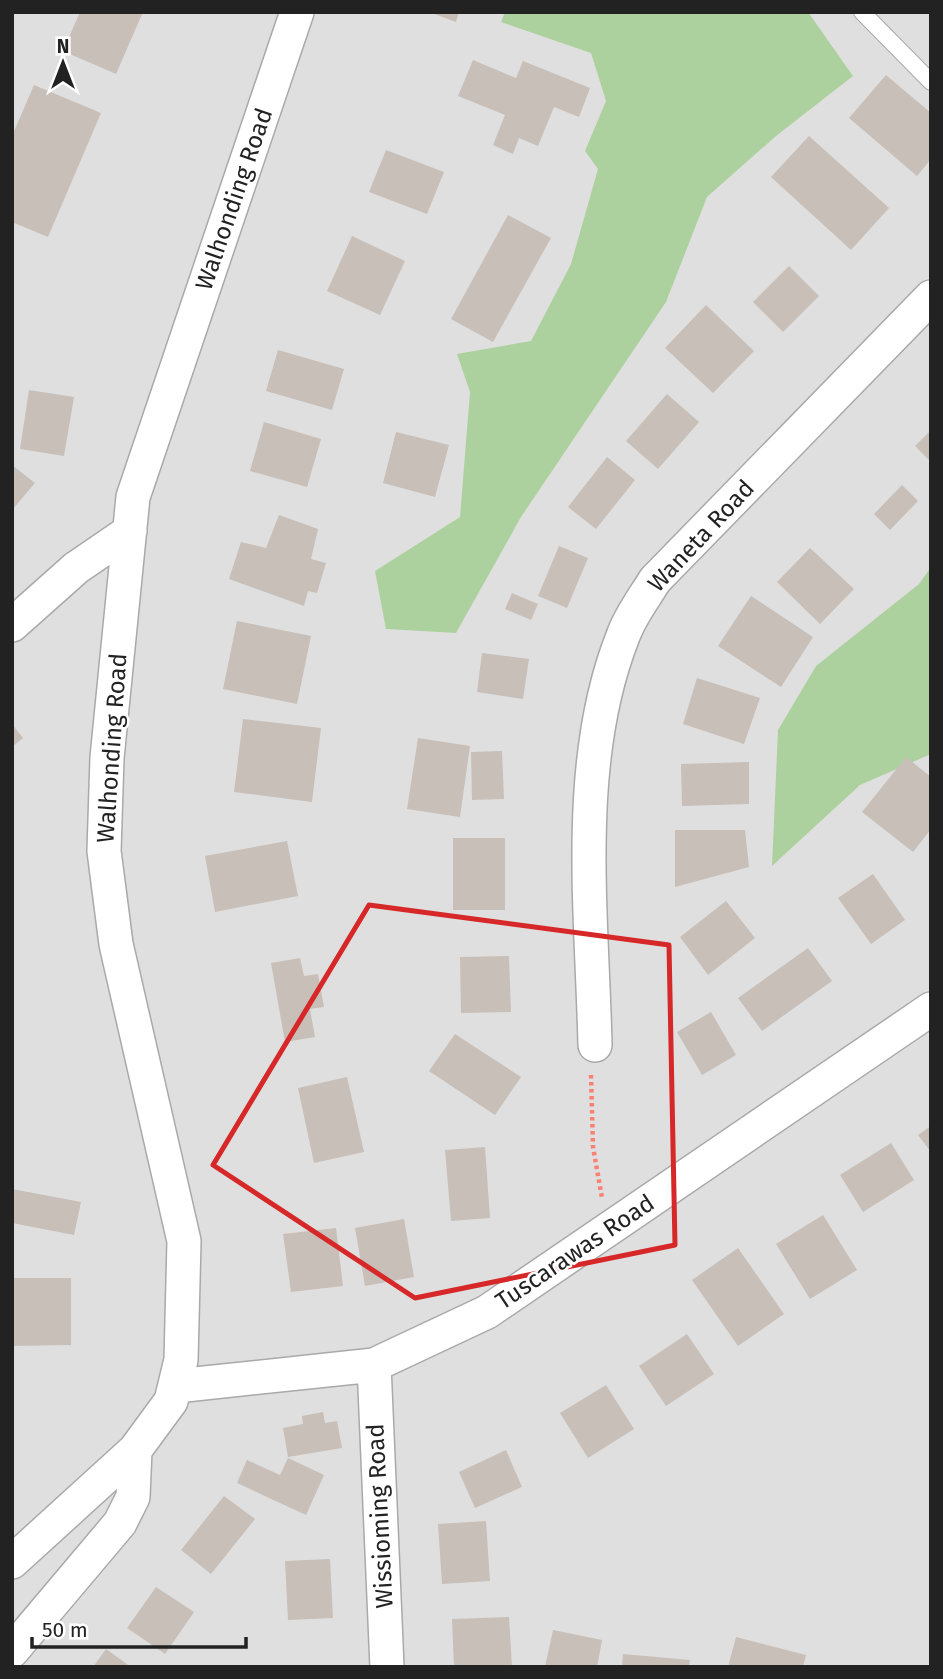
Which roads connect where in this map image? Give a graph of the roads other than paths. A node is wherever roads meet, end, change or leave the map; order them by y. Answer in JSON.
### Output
{"nodes":[{"id":1,"x":297,"y":12,"type":"edge"},
{"id":2,"x":862,"y":12,"type":"edge"},
{"id":3,"x":931,"y":82,"type":"edge"},
{"id":4,"x":931,"y":297,"type":"edge"},
{"id":5,"x":130,"y":531,"type":"junction"},
{"id":6,"x":12,"y":625,"type":"edge"},
{"id":7,"x":931,"y":1009,"type":"edge"},
{"id":8,"x":595,"y":1045,"type":"road end"},
{"id":9,"x":374,"y":1365,"type":"junction"},
{"id":10,"x":176,"y":1386,"type":"junction"},
{"id":11,"x":135,"y":1450,"type":"junction"},
{"id":12,"x":12,"y":1562,"type":"edge"},
{"id":13,"x":12,"y":1651,"type":"edge"},
{"id":14,"x":387,"y":1667,"type":"edge"}],
"edges":[{"from":1,"to":5,"type":"street","name":"Walhonding Road"},
{"from":2,"to":3,"type":"lane"},
{"from":4,"to":8,"type":"street","name":"Waneta Road"},
{"from":5,"to":6,"type":"street"},
{"from":5,"to":10,"type":"street","name":"Walhonding Road"},
{"from":7,"to":9,"type":"street","name":"Tuscarawas Road"},
{"from":9,"to":10,"type":"street","name":"Tuscarawas Road"},
{"from":9,"to":14,"type":"street","name":"Wissioming Road"},
{"from":10,"to":11,"type":"street","name":"Walhonding Road"},
{"from":11,"to":12,"type":"street","name":"Walhonding Road"},
{"from":11,"to":13,"type":"street"}]}
